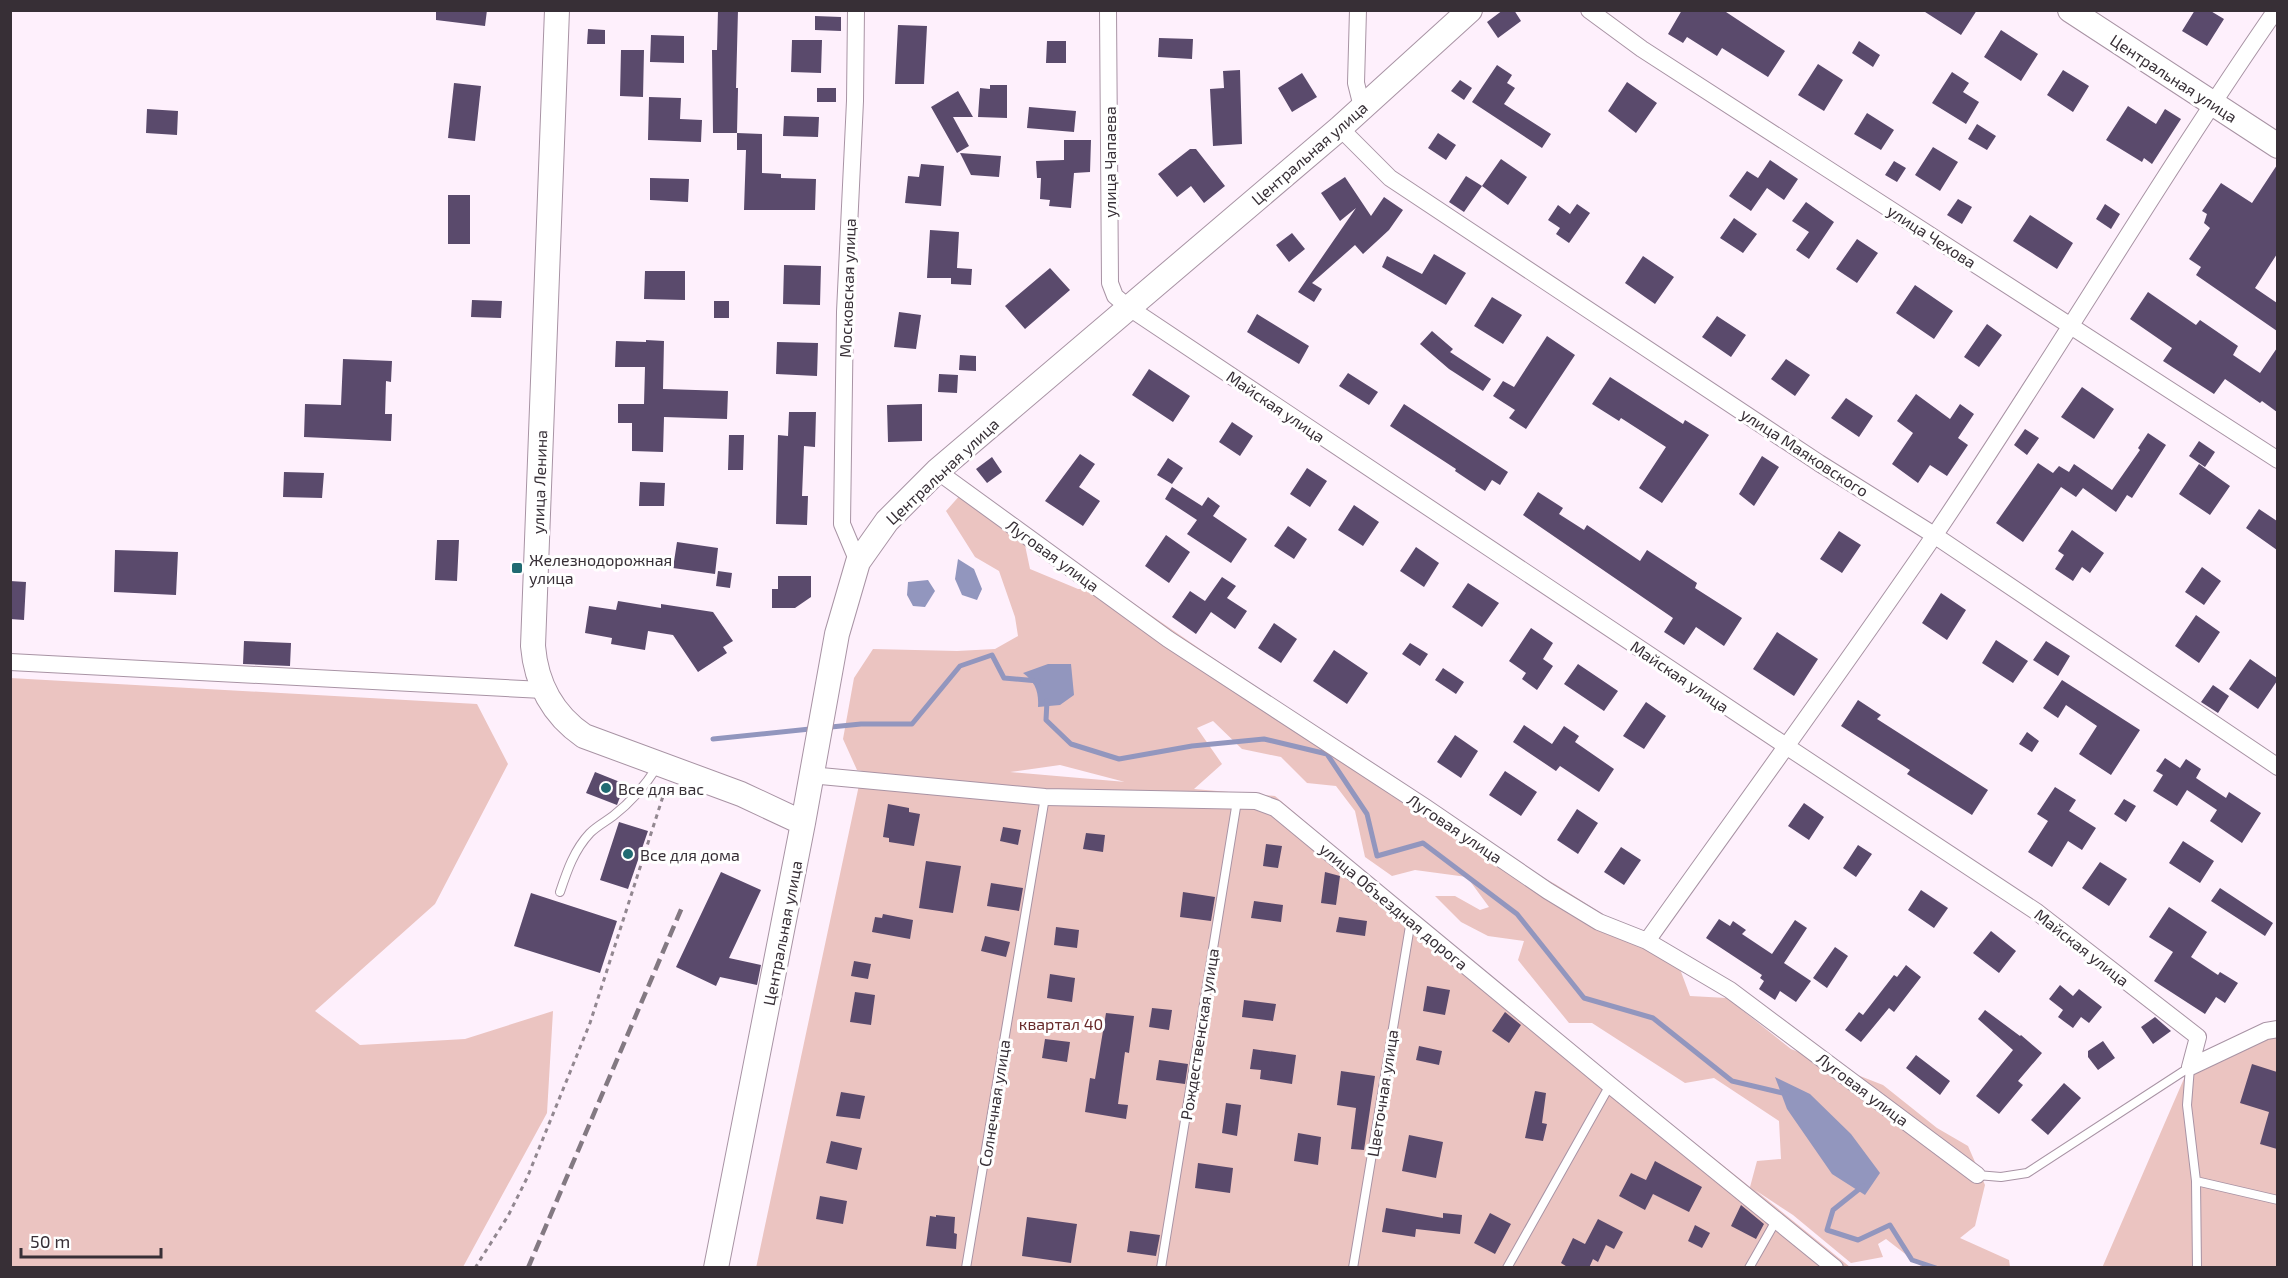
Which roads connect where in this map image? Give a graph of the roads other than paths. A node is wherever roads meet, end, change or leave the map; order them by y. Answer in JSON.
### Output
{"nodes":[{"id":1,"x":557,"y":10,"type":"edge"},
{"id":2,"x":856,"y":10,"type":"edge"},
{"id":3,"x":1108,"y":10,"type":"edge"},
{"id":4,"x":1358,"y":10,"type":"edge"},
{"id":5,"x":1470,"y":10,"type":"edge"},
{"id":6,"x":1589,"y":10,"type":"edge"},
{"id":7,"x":2070,"y":10,"type":"edge"},
{"id":8,"x":2276,"y":10,"type":"edge"},
{"id":9,"x":2212,"y":103,"type":"junction"},
{"id":10,"x":1362,"y":107,"type":"junction"},
{"id":11,"x":1340,"y":128,"type":"junction"},
{"id":12,"x":2277,"y":146,"type":"edge"},
{"id":13,"x":1128,"y":308,"type":"junction"},
{"id":14,"x":2071,"y":326,"type":"junction"},
{"id":15,"x":2277,"y":460,"type":"edge"},
{"id":16,"x":937,"y":471,"type":"junction"},
{"id":17,"x":1934,"y":535,"type":"junction"},
{"id":18,"x":858,"y":562,"type":"junction"},
{"id":19,"x":10,"y":662,"type":"edge"},
{"id":20,"x":543,"y":690,"type":"junction"},
{"id":21,"x":1786,"y":746,"type":"junction"},
{"id":22,"x":665,"y":766,"type":"junction"},
{"id":23,"x":2277,"y":767,"type":"edge"},
{"id":24,"x":810,"y":775,"type":"junction"},
{"id":25,"x":1045,"y":797,"type":"junction"},
{"id":26,"x":1237,"y":801,"type":"junction"},
{"id":27,"x":803,"y":823,"type":"junction"},
{"id":28,"x":560,"y":892,"type":"dead end"},
{"id":29,"x":1411,"y":919,"type":"junction"},
{"id":30,"x":1647,"y":941,"type":"junction"},
{"id":31,"x":2277,"y":1029,"type":"edge"},
{"id":32,"x":2190,"y":1067,"type":"junction"},
{"id":33,"x":1610,"y":1085,"type":"junction"},
{"id":34,"x":1977,"y":1175,"type":"joint"},
{"id":35,"x":2196,"y":1181,"type":"junction"},
{"id":36,"x":2277,"y":1200,"type":"edge"},
{"id":37,"x":1777,"y":1219,"type":"junction"},
{"id":38,"x":716,"y":1268,"type":"edge"},
{"id":39,"x":966,"y":1268,"type":"edge"},
{"id":40,"x":1161,"y":1268,"type":"edge"},
{"id":41,"x":1353,"y":1268,"type":"edge"},
{"id":42,"x":1506,"y":1268,"type":"edge"},
{"id":43,"x":1749,"y":1268,"type":"edge"},
{"id":44,"x":1835,"y":1268,"type":"edge"},
{"id":45,"x":2197,"y":1268,"type":"edge"}],
"edges":[{"from":1,"to":20,"type":"street","name":"улица Ленина"},
{"from":2,"to":18,"type":"street","name":"Московская улица"},
{"from":3,"to":13,"type":"street","name":"улица Чапаева"},
{"from":4,"to":10,"type":"street"},
{"from":5,"to":10,"type":"street","name":"Центральная улица"},
{"from":6,"to":14,"type":"street","name":"улица Чехова"},
{"from":7,"to":9,"type":"street","name":"Центральная улица"},
{"from":8,"to":9,"type":"street"},
{"from":9,"to":12,"type":"street","name":"Центральная улица"},
{"from":9,"to":14,"type":"street"},
{"from":10,"to":11,"type":"street","name":"Центральная улица"},
{"from":11,"to":13,"type":"street","name":"Центральная улица"},
{"from":11,"to":17,"type":"street","name":"улица Маяковского"},
{"from":13,"to":16,"type":"street","name":"Центральная улица"},
{"from":13,"to":21,"type":"street","name":"Майская улица"},
{"from":14,"to":15,"type":"street","name":"улица Чехова"},
{"from":14,"to":17,"type":"street"},
{"from":16,"to":18,"type":"street","name":"Центральная улица"},
{"from":16,"to":30,"type":"street","name":"Луговая улица"},
{"from":17,"to":21,"type":"street"},
{"from":17,"to":23,"type":"street","name":"улица Маяковского"},
{"from":18,"to":24,"type":"street","name":"Центральная улица"},
{"from":19,"to":20,"type":"street"},
{"from":20,"to":22,"type":"street","name":"улица Ленина"},
{"from":21,"to":30,"type":"street"},
{"from":21,"to":32,"type":"street","name":"Майская улица"},
{"from":22,"to":27,"type":"street","name":"улица Ленина"},
{"from":22,"to":28,"type":"lane"},
{"from":24,"to":25,"type":"street","name":"улица Объездная дорога"},
{"from":24,"to":27,"type":"street","name":"Центральная улица"},
{"from":25,"to":26,"type":"street","name":"улица Объездная дорога"},
{"from":25,"to":39,"type":"lane","name":"Солнечная улица"},
{"from":26,"to":29,"type":"street","name":"улица Объездная дорога"},
{"from":26,"to":40,"type":"lane","name":"Рождественская улица"},
{"from":27,"to":38,"type":"street","name":"Центральная улица"},
{"from":29,"to":33,"type":"street","name":"улица Объездная дорога"},
{"from":29,"to":41,"type":"lane","name":"Цветочная улица"},
{"from":30,"to":34,"type":"street","name":"Луговая улица"},
{"from":31,"to":32,"type":"street"},
{"from":32,"to":34,"type":"lane"},
{"from":32,"to":35,"type":"lane"},
{"from":33,"to":37,"type":"street","name":"улица Объездная дорога"},
{"from":33,"to":42,"type":"lane"},
{"from":35,"to":36,"type":"lane"},
{"from":35,"to":45,"type":"lane"},
{"from":37,"to":43,"type":"lane"},
{"from":37,"to":44,"type":"street","name":"улица Объездная дорога"}]}
